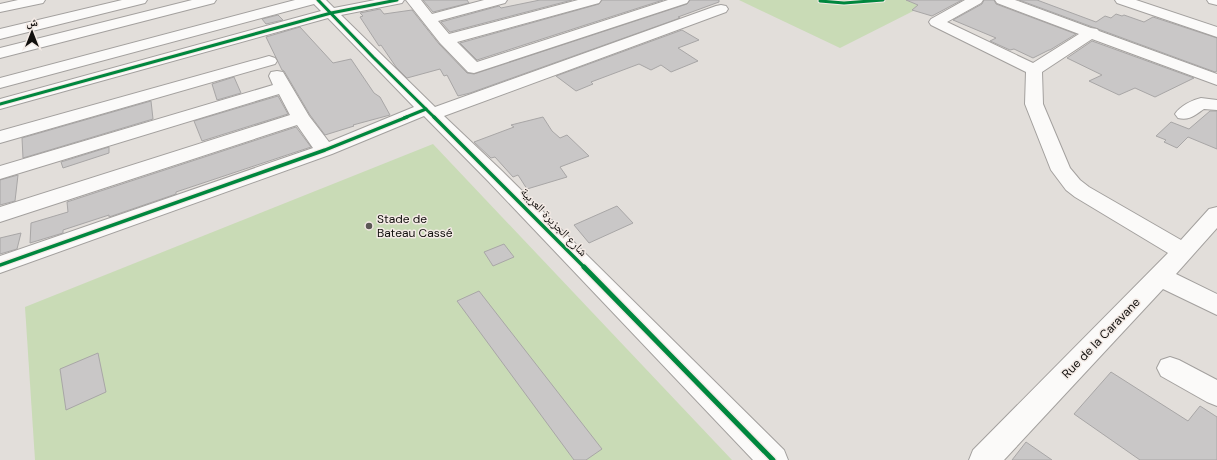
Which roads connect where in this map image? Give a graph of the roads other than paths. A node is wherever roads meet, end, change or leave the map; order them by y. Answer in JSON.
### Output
{"nodes":[{"id":1,"x":38,"y":0,"type":"edge"},
{"id":2,"x":140,"y":0,"type":"edge"},
{"id":3,"x":209,"y":0,"type":"edge"},
{"id":4,"x":311,"y":0,"type":"edge"},
{"id":5,"x":398,"y":0,"type":"edge"},
{"id":6,"x":413,"y":0,"type":"edge"},
{"id":7,"x":500,"y":0,"type":"edge"},
{"id":8,"x":594,"y":0,"type":"edge"},
{"id":9,"x":682,"y":0,"type":"edge"},
{"id":10,"x":702,"y":0,"type":"edge"},
{"id":11,"x":976,"y":0,"type":"edge"},
{"id":12,"x":1002,"y":0,"type":"edge"},
{"id":13,"x":1038,"y":0,"type":"edge"},
{"id":14,"x":1122,"y":0,"type":"edge"},
{"id":15,"x":1162,"y":0,"type":"edge"},
{"id":16,"x":1214,"y":0,"type":"edge"},
{"id":17,"x":1217,"y":1,"type":"edge"},
{"id":18,"x":324,"y":7,"type":"edge"},
{"id":19,"x":0,"y":8,"type":"edge"},
{"id":20,"x":62,"y":13,"type":"junction"},
{"id":21,"x":1217,"y":18,"type":"edge"},
{"id":22,"x":240,"y":19,"type":"junction"},
{"id":23,"x":429,"y":19,"type":"junction"},
{"id":24,"x":1092,"y":32,"type":"junction"},
{"id":25,"x":1217,"y":32,"type":"edge"},
{"id":26,"x":0,"y":34,"type":"edge"},
{"id":27,"x":254,"y":35,"type":"junction"},
{"id":28,"x":67,"y":36,"type":"junction"},
{"id":29,"x":446,"y":40,"type":"junction"},
{"id":30,"x":0,"y":53,"type":"edge"},
{"id":31,"x":269,"y":61,"type":"junction"},
{"id":32,"x":1217,"y":66,"type":"edge"},
{"id":33,"x":474,"y":68,"type":"junction"},
{"id":34,"x":1034,"y":70,"type":"junction"},
{"id":35,"x":1217,"y":80,"type":"edge"},
{"id":36,"x":0,"y":83,"type":"edge"},
{"id":37,"x":284,"y":87,"type":"junction"},
{"id":38,"x":497,"y":92,"type":"junction"},
{"id":39,"x":0,"y":104,"type":"edge"},
{"id":40,"x":1217,"y":105,"type":"edge"},
{"id":41,"x":429,"y":112,"type":"junction"},
{"id":42,"x":1184,"y":114,"type":"dead end"},
{"id":43,"x":302,"y":118,"type":"junction"},
{"id":44,"x":0,"y":136,"type":"edge"},
{"id":45,"x":325,"y":150,"type":"junction"},
{"id":46,"x":0,"y":173,"type":"edge"},
{"id":47,"x":1217,"y":214,"type":"edge"},
{"id":48,"x":0,"y":215,"type":"edge"},
{"id":49,"x":1182,"y":251,"type":"junction"},
{"id":50,"x":0,"y":265,"type":"edge"},
{"id":51,"x":1160,"y":277,"type":"junction"},
{"id":52,"x":1217,"y":305,"type":"edge"},
{"id":53,"x":1170,"y":368,"type":"dead end"},
{"id":54,"x":1217,"y":394,"type":"edge"},
{"id":55,"x":773,"y":460,"type":"edge"},
{"id":56,"x":984,"y":460,"type":"edge"}],
"edges":[{"from":1,"to":19,"type":"street"},
{"from":2,"to":20,"type":"street"},
{"from":3,"to":28,"type":"street"},
{"from":4,"to":22,"type":"street"},
{"from":5,"to":18,"type":"street"},
{"from":6,"to":23,"type":"street"},
{"from":7,"to":23,"type":"street"},
{"from":8,"to":29,"type":"street"},
{"from":9,"to":33,"type":"street"},
{"from":10,"to":38,"type":"street"},
{"from":11,"to":34,"type":"street"},
{"from":12,"to":24,"type":"street"},
{"from":13,"to":32,"type":"street"},
{"from":14,"to":25,"type":"street"},
{"from":15,"to":21,"type":"street"},
{"from":16,"to":17,"type":"street"},
{"from":18,"to":27,"type":"street"},
{"from":18,"to":41,"type":"street","name":"شارع الجزيرة العربية"},
{"from":20,"to":26,"type":"street"},
{"from":20,"to":28,"type":"street"},
{"from":22,"to":27,"type":"street"},
{"from":22,"to":36,"type":"street"},
{"from":23,"to":29,"type":"street"},
{"from":24,"to":34,"type":"street"},
{"from":24,"to":35,"type":"street"},
{"from":27,"to":31,"type":"street"},
{"from":27,"to":39,"type":"street"},
{"from":28,"to":30,"type":"street"},
{"from":29,"to":33,"type":"street"},
{"from":31,"to":37,"type":"street"},
{"from":31,"to":44,"type":"street"},
{"from":33,"to":38,"type":"street"},
{"from":34,"to":49,"type":"street"},
{"from":37,"to":43,"type":"street"},
{"from":37,"to":46,"type":"street"},
{"from":38,"to":41,"type":"street"},
{"from":40,"to":42,"type":"street"},
{"from":41,"to":45,"type":"street"},
{"from":41,"to":55,"type":"street","name":"شارع الجزيرة العربية"},
{"from":43,"to":45,"type":"street"},
{"from":43,"to":48,"type":"street"},
{"from":45,"to":50,"type":"street"},
{"from":47,"to":49,"type":"street","name":"Rue de la Caravane"},
{"from":49,"to":51,"type":"street","name":"Rue de la Caravane"},
{"from":51,"to":52,"type":"street"},
{"from":51,"to":56,"type":"street","name":"Rue de la Caravane"},
{"from":53,"to":54,"type":"street"}]}
